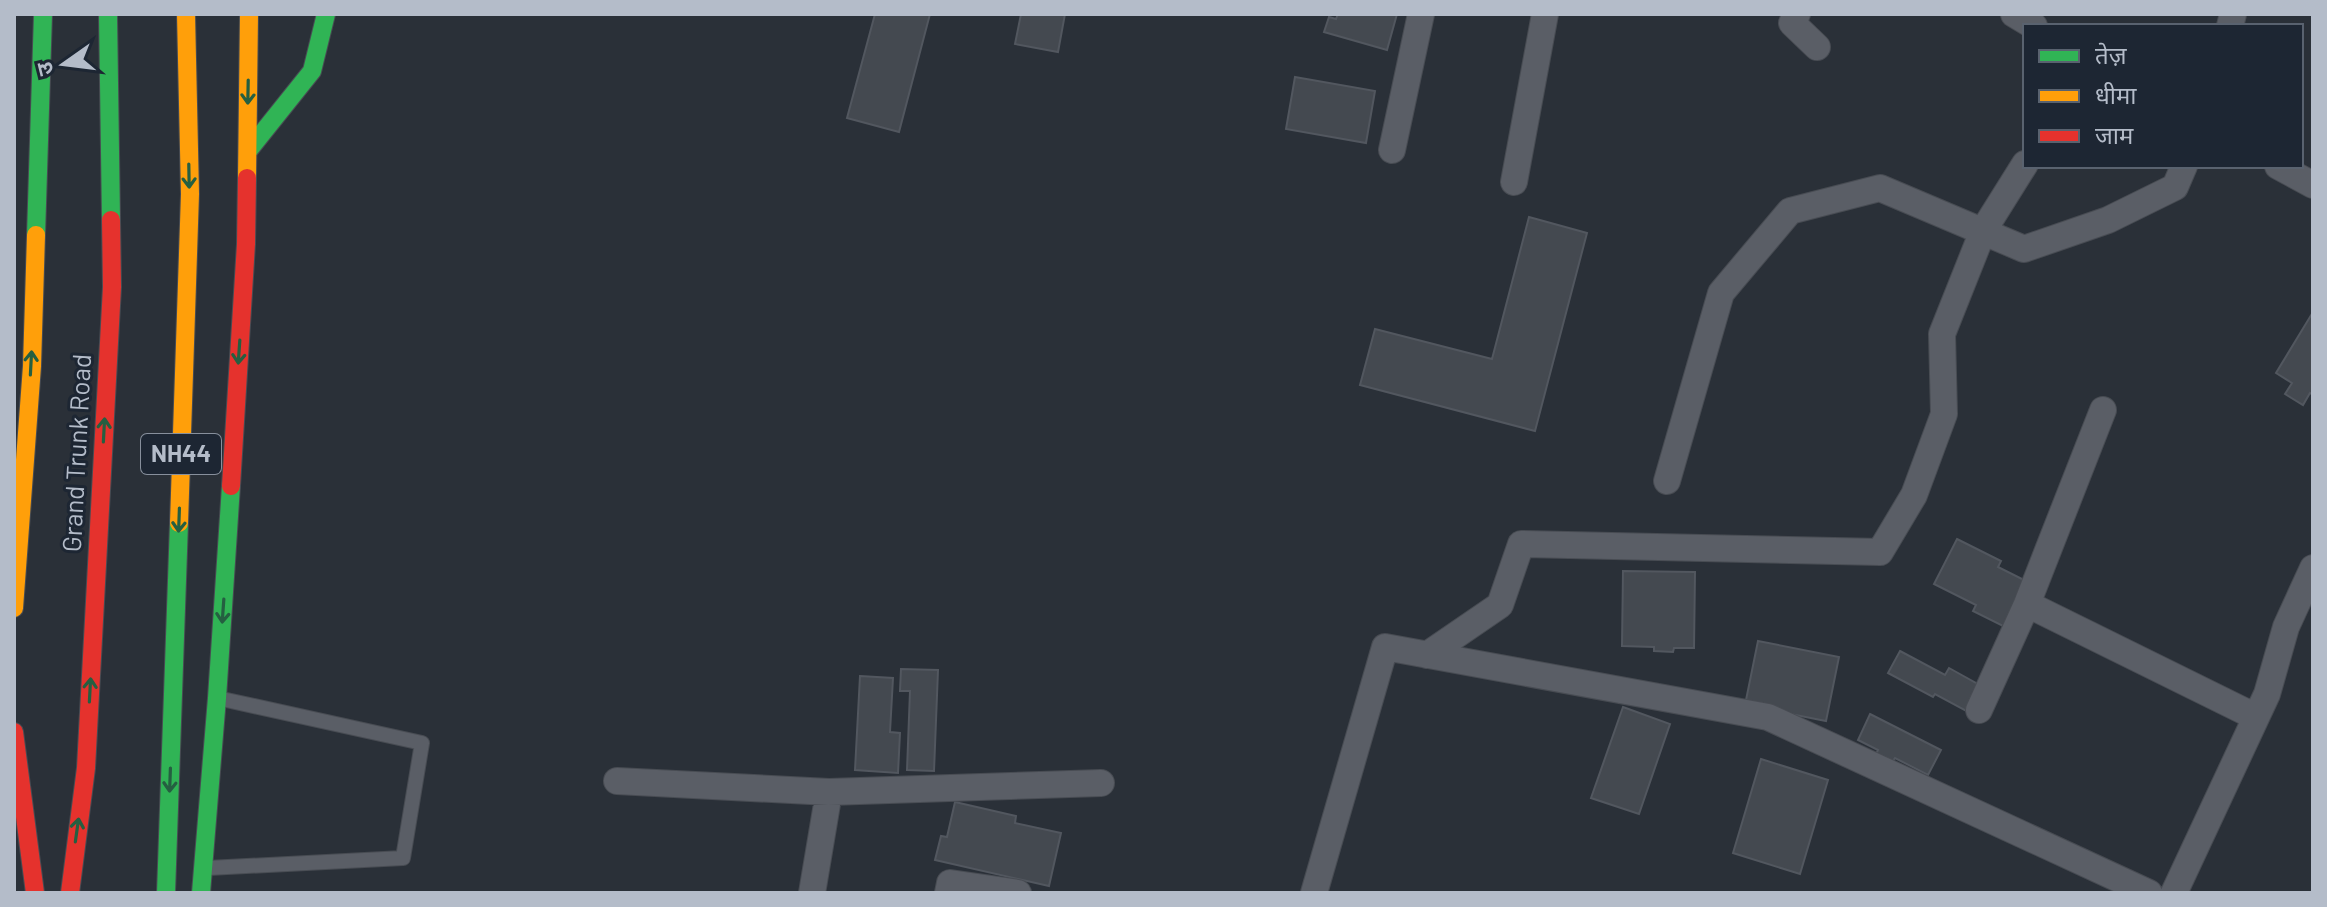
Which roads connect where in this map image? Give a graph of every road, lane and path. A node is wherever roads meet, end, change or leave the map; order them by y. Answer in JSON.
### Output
{"nodes":[{"id":1,"x":43,"y":14,"type":"edge"},
{"id":2,"x":108,"y":14,"type":"edge"},
{"id":3,"x":186,"y":14,"type":"edge"},
{"id":4,"x":249,"y":14,"type":"edge"},
{"id":5,"x":326,"y":14,"type":"edge"},
{"id":6,"x":1421,"y":14,"type":"edge"},
{"id":7,"x":1545,"y":14,"type":"edge"},
{"id":8,"x":1797,"y":14,"type":"edge"},
{"id":9,"x":1817,"y":47,"type":"dead end"},
{"id":10,"x":1392,"y":150,"type":"dead end"},
{"id":11,"x":248,"y":151,"type":"junction"},
{"id":12,"x":2023,"y":167,"type":"edge"},
{"id":13,"x":2183,"y":168,"type":"edge"},
{"id":14,"x":2282,"y":168,"type":"edge"},
{"id":15,"x":1514,"y":182,"type":"dead end"},
{"id":16,"x":2312,"y":184,"type":"edge"},
{"id":17,"x":1983,"y":231,"type":"junction"},
{"id":18,"x":2103,"y":410,"type":"dead end"},
{"id":19,"x":1667,"y":481,"type":"dead end"},
{"id":20,"x":2313,"y":568,"type":"edge"},
{"id":21,"x":2027,"y":604,"type":"junction"},
{"id":22,"x":14,"y":608,"type":"edge"},
{"id":23,"x":1427,"y":655,"type":"junction"},
{"id":24,"x":217,"y":698,"type":"junction"},
{"id":25,"x":1979,"y":710,"type":"dead end"},
{"id":26,"x":2256,"y":717,"type":"junction"},
{"id":27,"x":14,"y":732,"type":"edge"},
{"id":28,"x":617,"y":781,"type":"dead end"},
{"id":29,"x":1101,"y":783,"type":"dead end"},
{"id":30,"x":829,"y":792,"type":"junction"},
{"id":31,"x":203,"y":868,"type":"junction"},
{"id":32,"x":35,"y":893,"type":"edge"},
{"id":33,"x":70,"y":893,"type":"edge"},
{"id":34,"x":166,"y":893,"type":"edge"},
{"id":35,"x":201,"y":893,"type":"edge"},
{"id":36,"x":812,"y":893,"type":"edge"},
{"id":37,"x":948,"y":893,"type":"edge"},
{"id":38,"x":1018,"y":893,"type":"edge"},
{"id":39,"x":1314,"y":893,"type":"edge"},
{"id":40,"x":2149,"y":893,"type":"edge"},
{"id":41,"x":2174,"y":893,"type":"edge"}],
"edges":[{"from":22,"to":1,"type":"main road","one_way":true},
{"from":33,"to":2,"type":"main road","name":"Grand Trunk Road","number":"NH44","one_way":true},
{"from":3,"to":34,"type":"main road","number":"NH44","one_way":true},
{"from":4,"to":11,"type":"main road","one_way":true},
{"from":5,"to":11,"type":"main road"},
{"from":6,"to":10,"type":"street"},
{"from":7,"to":15,"type":"street"},
{"from":8,"to":9,"type":"street"},
{"from":11,"to":24,"type":"main road","one_way":true},
{"from":12,"to":17,"type":"street"},
{"from":13,"to":17,"type":"street"},
{"from":14,"to":16,"type":"street"},
{"from":17,"to":19,"type":"street"},
{"from":17,"to":23,"type":"street"},
{"from":18,"to":21,"type":"street"},
{"from":20,"to":26,"type":"street"},
{"from":21,"to":25,"type":"street"},
{"from":21,"to":26,"type":"street"},
{"from":23,"to":39,"type":"street"},
{"from":23,"to":40,"type":"street"},
{"from":24,"to":31,"type":"main road"},
{"from":24,"to":31,"type":"lane"},
{"from":26,"to":41,"type":"street"},
{"from":27,"to":32,"type":"main road"},
{"from":28,"to":30,"type":"street"},
{"from":29,"to":30,"type":"street"},
{"from":30,"to":36,"type":"street"},
{"from":31,"to":35,"type":"main road"},
{"from":37,"to":38,"type":"street"}]}
